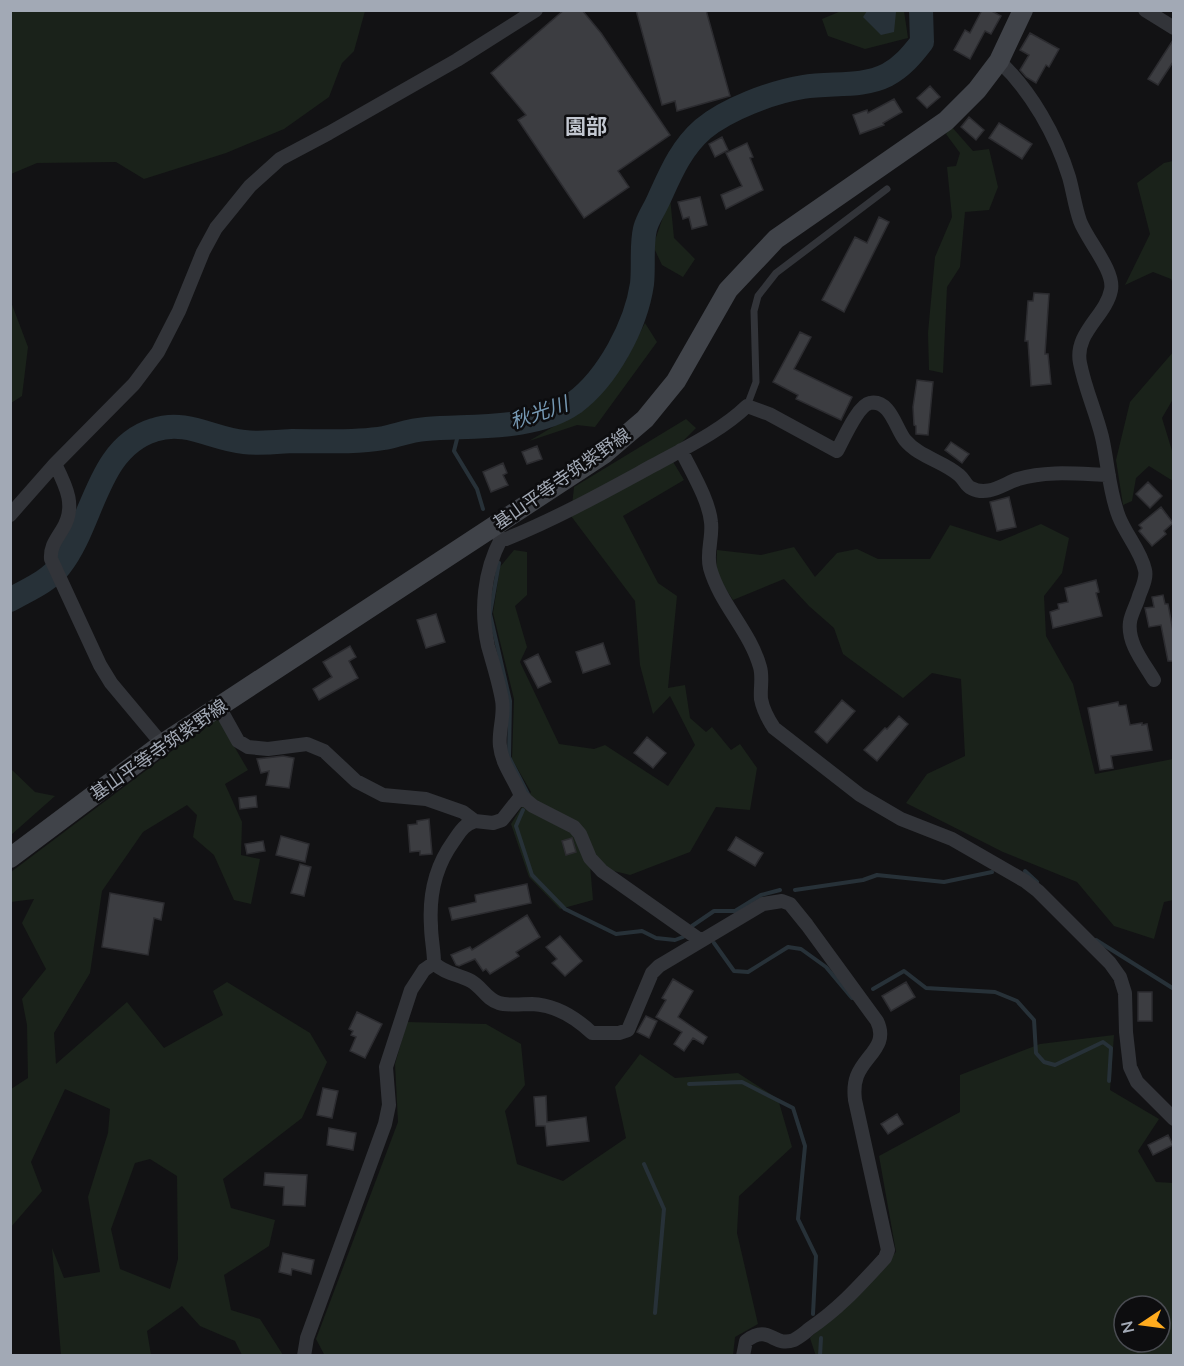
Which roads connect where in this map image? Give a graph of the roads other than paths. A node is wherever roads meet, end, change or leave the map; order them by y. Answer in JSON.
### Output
{"nodes":[{"id":1,"x":536,"y":10,"type":"edge"},
{"id":2,"x":1023,"y":10,"type":"edge"},
{"id":3,"x":1145,"y":10,"type":"edge"},
{"id":4,"x":1173,"y":28,"type":"edge"},
{"id":5,"x":999,"y":61,"type":"junction"},
{"id":6,"x":887,"y":189,"type":"dead end"},
{"id":7,"x":747,"y":406,"type":"junction"},
{"id":8,"x":681,"y":450,"type":"junction"},
{"id":9,"x":55,"y":464,"type":"junction"},
{"id":10,"x":1109,"y":475,"type":"junction"},
{"id":11,"x":10,"y":515,"type":"edge"},
{"id":12,"x":497,"y":533,"type":"junction"},
{"id":13,"x":1154,"y":680,"type":"dead end"},
{"id":14,"x":219,"y":707,"type":"junction"},
{"id":15,"x":162,"y":744,"type":"junction"},
{"id":16,"x":521,"y":796,"type":"junction"},
{"id":17,"x":475,"y":821,"type":"junction"},
{"id":18,"x":10,"y":858,"type":"edge"},
{"id":19,"x":700,"y":940,"type":"junction"},
{"id":20,"x":434,"y":963,"type":"junction"},
{"id":21,"x":1173,"y":1119,"type":"edge"},
{"id":22,"x":304,"y":1356,"type":"edge"},
{"id":23,"x":743,"y":1356,"type":"edge"}],
"edges":[{"from":1,"to":9,"type":"street"},
{"from":2,"to":5,"type":"main road","name":"基山平等寺筑紫野線"},
{"from":3,"to":4,"type":"street"},
{"from":5,"to":10,"type":"street"},
{"from":5,"to":12,"type":"main road","name":"基山平等寺筑紫野線"},
{"from":6,"to":7,"type":"lane"},
{"from":7,"to":8,"type":"street"},
{"from":7,"to":10,"type":"street"},
{"from":8,"to":12,"type":"street"},
{"from":8,"to":21,"type":"street"},
{"from":9,"to":11,"type":"street"},
{"from":9,"to":15,"type":"street"},
{"from":10,"to":13,"type":"street"},
{"from":12,"to":14,"type":"main road","name":"基山平等寺筑紫野線"},
{"from":12,"to":16,"type":"street"},
{"from":14,"to":15,"type":"main road","name":"基山平等寺筑紫野線"},
{"from":14,"to":17,"type":"street"},
{"from":15,"to":18,"type":"main road","name":"基山平等寺筑紫野線"},
{"from":16,"to":17,"type":"street"},
{"from":16,"to":19,"type":"street"},
{"from":17,"to":20,"type":"street"},
{"from":19,"to":20,"type":"street"},
{"from":19,"to":23,"type":"street"},
{"from":20,"to":22,"type":"street"}]}
